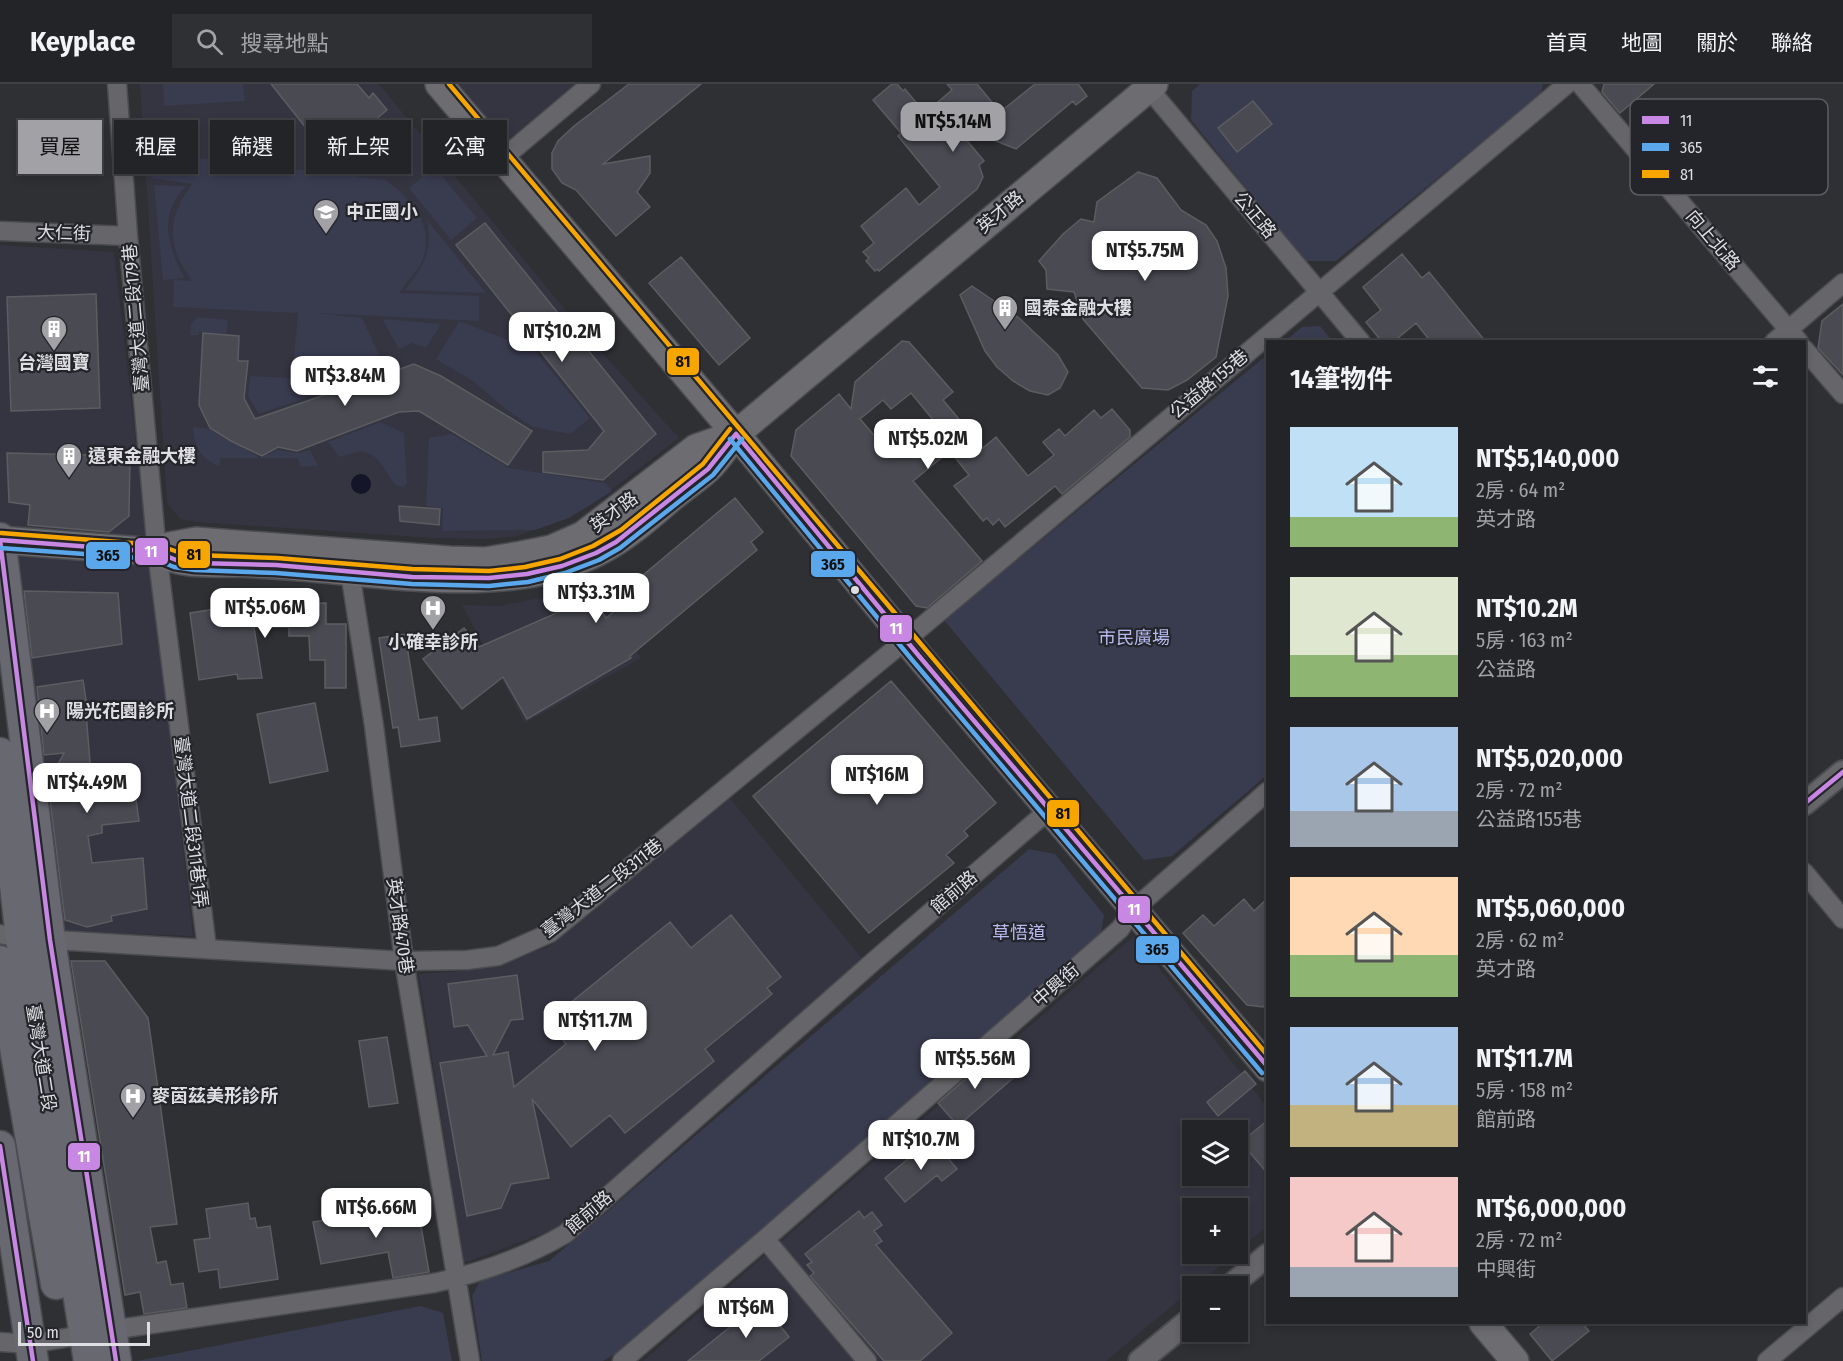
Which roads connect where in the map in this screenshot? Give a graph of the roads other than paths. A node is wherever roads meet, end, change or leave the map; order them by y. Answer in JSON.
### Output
{"nodes":[{"id":1,"x":117,"y":84,"type":"edge"},
{"id":2,"x":440,"y":84,"type":"edge"},
{"id":3,"x":591,"y":84,"type":"edge"},
{"id":4,"x":1567,"y":84,"type":"edge"},
{"id":5,"x":1580,"y":84,"type":"edge"},
{"id":6,"x":1149,"y":85,"type":"edge"},
{"id":7,"x":470,"y":120,"type":"edge"},
{"id":8,"x":1630,"y":143,"type":"edge"},
{"id":9,"x":507,"y":155,"type":"edge"},
{"id":10,"x":507,"y":165,"type":"edge"},
{"id":11,"x":1674,"y":195,"type":"edge"},
{"id":12,"x":0,"y":231,"type":"edge"},
{"id":13,"x":128,"y":236,"type":"junction"},
{"id":14,"x":1843,"y":283,"type":"edge"},
{"id":15,"x":1319,"y":292,"type":"junction"},
{"id":16,"x":1794,"y":336,"type":"edge"},
{"id":17,"x":1359,"y":340,"type":"edge"},
{"id":18,"x":1806,"y":351,"type":"edge"},
{"id":19,"x":1843,"y":394,"type":"edge"},
{"id":20,"x":736,"y":434,"type":"junction"},
{"id":21,"x":0,"y":539,"type":"edge"},
{"id":22,"x":157,"y":552,"type":"junction"},
{"id":23,"x":350,"y":572,"type":"junction"},
{"id":24,"x":907,"y":639,"type":"junction"},
{"id":25,"x":0,"y":753,"type":"edge"},
{"id":26,"x":1843,"y":772,"type":"edge"},
{"id":27,"x":1266,"y":793,"type":"edge"},
{"id":28,"x":1806,"y":802,"type":"edge"},
{"id":29,"x":1049,"y":810,"type":"junction"},
{"id":30,"x":1806,"y":874,"type":"edge"},
{"id":31,"x":1133,"y":910,"type":"junction"},
{"id":32,"x":1843,"y":919,"type":"edge"},
{"id":33,"x":24,"y":937,"type":"edge"},
{"id":34,"x":207,"y":948,"type":"junction"},
{"id":35,"x":0,"y":961,"type":"edge"},
{"id":36,"x":404,"y":961,"type":"junction"},
{"id":37,"x":1266,"y":1066,"type":"edge"},
{"id":38,"x":0,"y":1146,"type":"edge"},
{"id":39,"x":765,"y":1239,"type":"junction"},
{"id":40,"x":1266,"y":1257,"type":"edge"},
{"id":41,"x":1242,"y":1276,"type":"edge"},
{"id":42,"x":457,"y":1278,"type":"junction"},
{"id":43,"x":1843,"y":1297,"type":"edge"},
{"id":44,"x":1484,"y":1324,"type":"edge"},
{"id":45,"x":1182,"y":1326,"type":"edge"},
{"id":46,"x":0,"y":1342,"type":"edge"},
{"id":47,"x":84,"y":1345,"type":"edge"},
{"id":48,"x":32,"y":1352,"type":"edge"},
{"id":49,"x":116,"y":1361,"type":"edge"},
{"id":50,"x":470,"y":1361,"type":"edge"},
{"id":51,"x":622,"y":1361,"type":"edge"},
{"id":52,"x":867,"y":1361,"type":"edge"},
{"id":53,"x":1140,"y":1361,"type":"edge"},
{"id":54,"x":1515,"y":1361,"type":"edge"},
{"id":55,"x":1767,"y":1361,"type":"edge"}],
"edges":[{"from":1,"to":13,"type":"street","name":"臺灣大道二段179巷"},
{"from":2,"to":7,"type":"main road"},
{"from":3,"to":9,"type":"street"},
{"from":4,"to":15,"type":"street","name":"公益路155巷"},
{"from":5,"to":8,"type":"street","name":"向上北路"},
{"from":6,"to":15,"type":"street","name":"公正路"},
{"from":6,"to":20,"type":"main road","name":"英才路"},
{"from":10,"to":20,"type":"main road"},
{"from":11,"to":16,"type":"street","name":"向上北路"},
{"from":12,"to":13,"type":"street","name":"大仁街"},
{"from":13,"to":22,"type":"street","name":"臺灣大道二段179巷"},
{"from":14,"to":16,"type":"street"},
{"from":15,"to":17,"type":"street","name":"公正路"},
{"from":15,"to":24,"type":"street","name":"公益路155巷"},
{"from":18,"to":19,"type":"street"},
{"from":20,"to":22,"type":"main road","name":"英才路"},
{"from":20,"to":23,"type":"main road","name":"英才路"},
{"from":20,"to":24,"type":"main road"},
{"from":21,"to":22,"type":"main road","name":"英才路"},
{"from":21,"to":33,"type":"main road","name":"臺灣大道二段"},
{"from":22,"to":23,"type":"main road","name":"英才路"},
{"from":22,"to":34,"type":"street","name":"臺灣大道二段311巷1弄"},
{"from":23,"to":36,"type":"street","name":"英才路470巷"},
{"from":24,"to":29,"type":"main road"},
{"from":24,"to":36,"type":"street","name":"臺灣大道二段311巷"},
{"from":25,"to":33,"type":"main road","name":"臺灣大道二段"},
{"from":26,"to":28,"type":"street"},
{"from":27,"to":31,"type":"street","name":"中興街"},
{"from":29,"to":31,"type":"main road"},
{"from":29,"to":42,"type":"street","name":"館前路"},
{"from":30,"to":32,"type":"street"},
{"from":31,"to":37,"type":"main road"},
{"from":31,"to":39,"type":"street","name":"中興街"},
{"from":33,"to":34,"type":"street","name":"臺灣大道二段311巷"},
{"from":33,"to":47,"type":"main road","name":"臺灣大道二段"},
{"from":34,"to":36,"type":"street","name":"臺灣大道二段311巷"},
{"from":35,"to":47,"type":"main road","name":"臺灣大道二段"},
{"from":36,"to":42,"type":"street","name":"英才路470巷"},
{"from":38,"to":48,"type":"main road"},
{"from":39,"to":51,"type":"street","name":"中興街"},
{"from":39,"to":52,"type":"street"},
{"from":40,"to":41,"type":"street"},
{"from":42,"to":47,"type":"street","name":"館前路"},
{"from":42,"to":50,"type":"street","name":"英才路470巷"},
{"from":43,"to":55,"type":"street"},
{"from":44,"to":54,"type":"main road"},
{"from":45,"to":53,"type":"street"},
{"from":46,"to":48,"type":"street","name":"館前路"},
{"from":47,"to":48,"type":"street","name":"館前路"},
{"from":47,"to":49,"type":"main road","name":"臺灣大道二段"}]}
